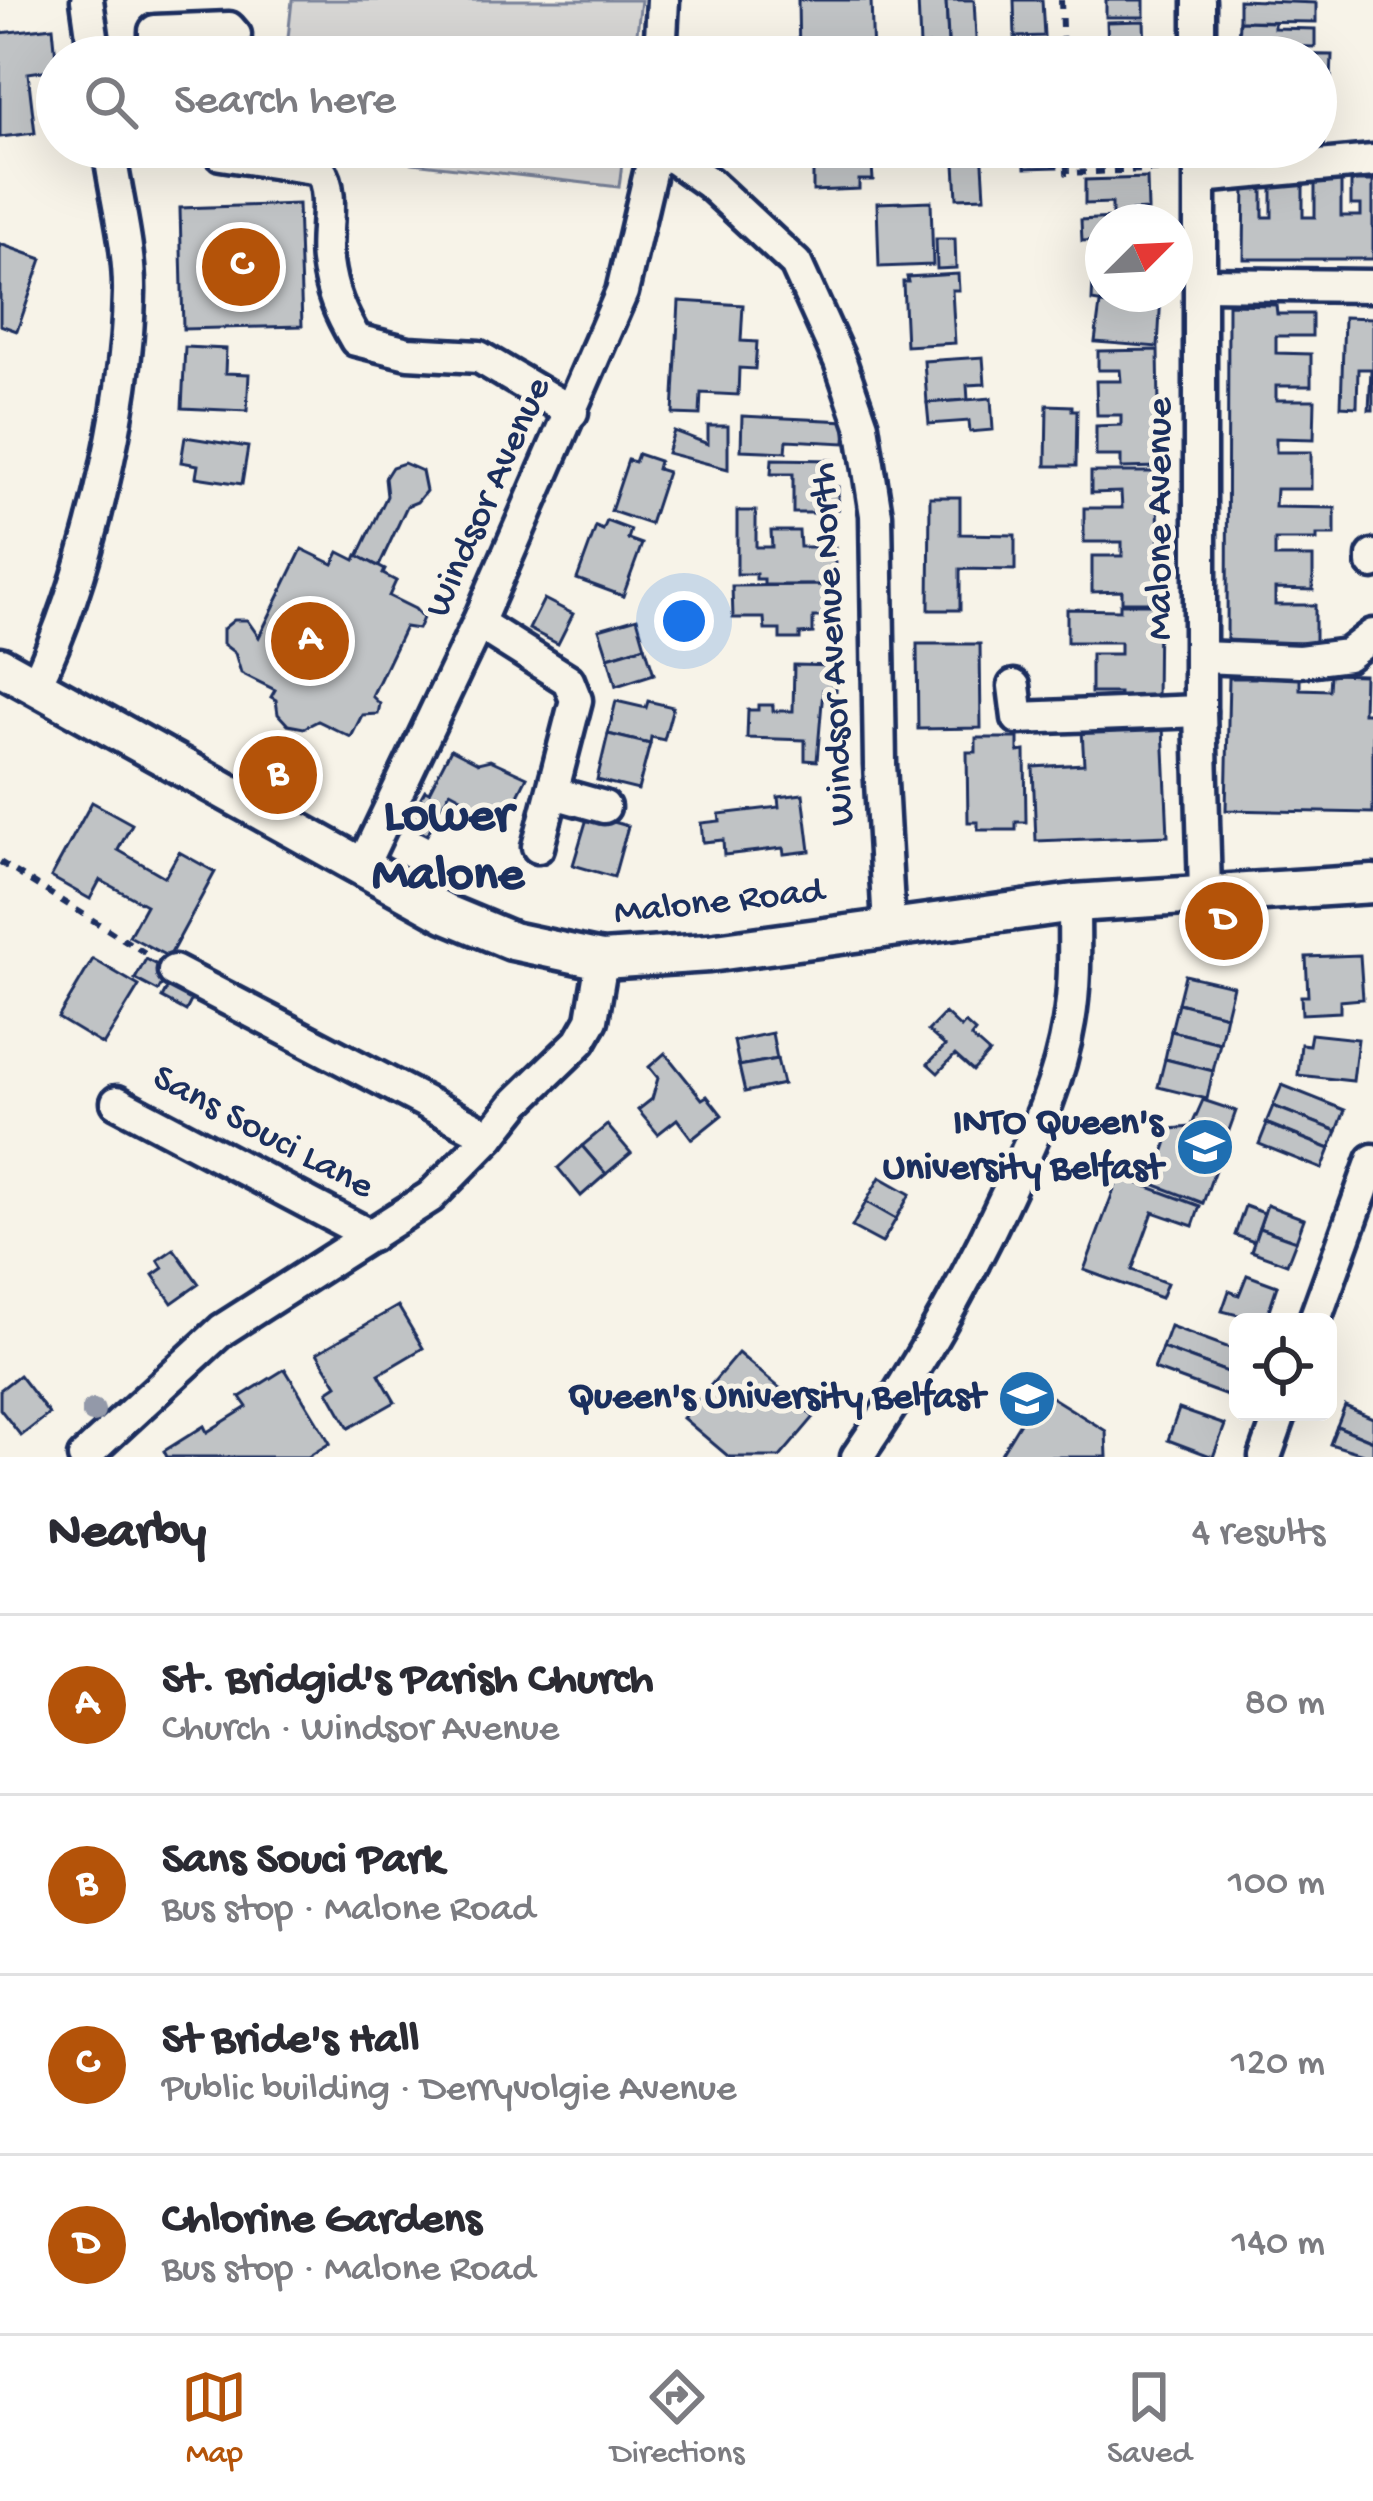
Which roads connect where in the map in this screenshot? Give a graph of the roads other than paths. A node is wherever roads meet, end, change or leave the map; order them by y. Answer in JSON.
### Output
{"nodes":[{"id":1,"x":87,"y":0,"type":"edge"},
{"id":2,"x":662,"y":0,"type":"edge"},
{"id":3,"x":1199,"y":0,"type":"edge"},
{"id":4,"x":92,"y":36,"type":"edge"},
{"id":5,"x":155,"y":36,"type":"edge"},
{"id":6,"x":235,"y":36,"type":"edge"},
{"id":7,"x":661,"y":36,"type":"edge"},
{"id":8,"x":1199,"y":36,"type":"edge"},
{"id":9,"x":1373,"y":161,"type":"edge"},
{"id":10,"x":1337,"y":162,"type":"edge"},
{"id":11,"x":112,"y":168,"type":"edge"},
{"id":12,"x":312,"y":168,"type":"edge"},
{"id":13,"x":651,"y":168,"type":"edge"},
{"id":14,"x":687,"y":168,"type":"edge"},
{"id":15,"x":1201,"y":168,"type":"edge"},
{"id":16,"x":1202,"y":284,"type":"junction"},
{"id":17,"x":1373,"y":286,"type":"edge"},
{"id":18,"x":572,"y":412,"type":"junction"},
{"id":19,"x":478,"y":623,"type":"junction"},
{"id":20,"x":1373,"y":634,"type":"edge"},
{"id":21,"x":1201,"y":657,"type":"junction"},
{"id":22,"x":0,"y":666,"type":"edge"},
{"id":23,"x":35,"y":686,"type":"junction"},
{"id":24,"x":1015,"y":686,"type":"dead end"},
{"id":25,"x":1200,"y":711,"type":"junction"},
{"id":26,"x":554,"y":793,"type":"junction"},
{"id":27,"x":604,"y":807,"type":"dead end"},
{"id":28,"x":538,"y":847,"type":"dead end"},
{"id":29,"x":361,"y":868,"type":"junction"},
{"id":30,"x":1373,"y":884,"type":"edge"},
{"id":31,"x":1205,"y":892,"type":"junction"},
{"id":32,"x":1074,"y":903,"type":"junction"},
{"id":33,"x":889,"y":926,"type":"junction"},
{"id":34,"x":602,"y":960,"type":"junction"},
{"id":35,"x":174,"y":971,"type":"road end"},
{"id":36,"x":117,"y":1102,"type":"dead end"},
{"id":37,"x":490,"y":1136,"type":"junction"},
{"id":38,"x":1373,"y":1160,"type":"edge"},
{"id":39,"x":371,"y":1236,"type":"junction"},
{"id":40,"x":1317,"y":1313,"type":"edge"},
{"id":41,"x":1278,"y":1421,"type":"edge"},
{"id":42,"x":84,"y":1457,"type":"edge"},
{"id":43,"x":856,"y":1457,"type":"edge"},
{"id":44,"x":1265,"y":1457,"type":"edge"}],
"edges":[{"from":1,"to":4,"type":"street"},
{"from":2,"to":7,"type":"street"},
{"from":3,"to":8,"type":"street"},
{"from":5,"to":6,"type":"street"},
{"from":9,"to":10,"type":"street"},
{"from":11,"to":23,"type":"street"},
{"from":12,"to":18,"type":"street"},
{"from":13,"to":18,"type":"street","name":"Windsor Avenue"},
{"from":14,"to":33,"type":"street","name":"Windsor Avenue North"},
{"from":15,"to":16,"type":"street","name":"Malone Avenue"},
{"from":16,"to":17,"type":"street"},
{"from":16,"to":21,"type":"street","name":"Malone Avenue"},
{"from":18,"to":19,"type":"street","name":"Windsor Avenue"},
{"from":19,"to":26,"type":"street"},
{"from":19,"to":29,"type":"street","name":"Windsor Avenue"},
{"from":20,"to":21,"type":"street"},
{"from":21,"to":25,"type":"street","name":"Malone Avenue"},
{"from":22,"to":23,"type":"main road","name":"Malone Road"},
{"from":23,"to":29,"type":"main road","name":"Malone Road"},
{"from":24,"to":25,"type":"street"},
{"from":25,"to":31,"type":"street","name":"Malone Avenue"},
{"from":26,"to":27,"type":"street"},
{"from":26,"to":28,"type":"street"},
{"from":29,"to":34,"type":"main road","name":"Malone Road"},
{"from":30,"to":31,"type":"main road","name":"Malone Road"},
{"from":31,"to":32,"type":"main road","name":"Malone Road"},
{"from":32,"to":33,"type":"main road","name":"Malone Road"},
{"from":32,"to":43,"type":"street"},
{"from":33,"to":34,"type":"main road","name":"Malone Road"},
{"from":34,"to":37,"type":"street"},
{"from":35,"to":37,"type":"street"},
{"from":36,"to":39,"type":"street","name":"Sans Souci Lane"},
{"from":37,"to":39,"type":"street"},
{"from":38,"to":40,"type":"street"},
{"from":39,"to":42,"type":"street"},
{"from":41,"to":44,"type":"street"}]}
